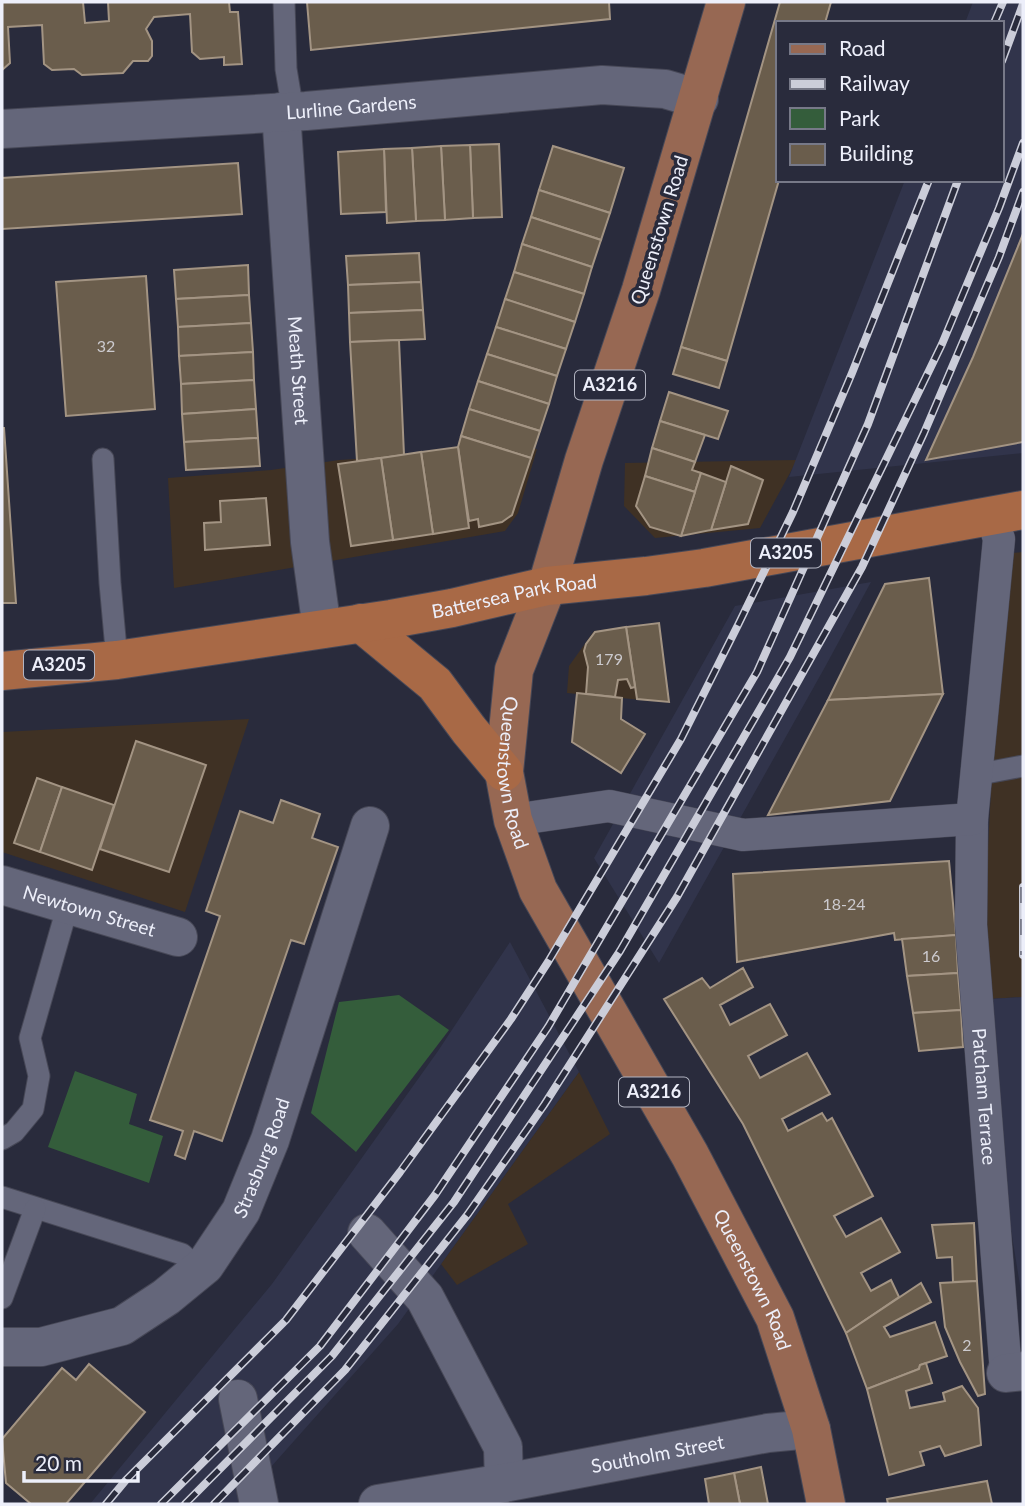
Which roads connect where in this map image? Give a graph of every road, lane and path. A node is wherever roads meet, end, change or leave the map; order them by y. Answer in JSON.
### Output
{"nodes":[{"id":1,"x":284,"y":2,"type":"edge"},
{"id":2,"x":726,"y":2,"type":"edge"},
{"id":3,"x":699,"y":99,"type":"junction"},
{"id":4,"x":287,"y":111,"type":"junction"},
{"id":5,"x":2,"y":129,"type":"edge"},
{"id":6,"x":103,"y":459,"type":"dead end"},
{"id":7,"x":1008,"y":514,"type":"edge"},
{"id":8,"x":547,"y":586,"type":"junction"},
{"id":9,"x":361,"y":623,"type":"junction"},
{"id":10,"x":322,"y":629,"type":"junction"},
{"id":11,"x":117,"y":660,"type":"junction"},
{"id":12,"x":2,"y":671,"type":"edge"},
{"id":13,"x":1023,"y":766,"type":"edge"},
{"id":14,"x":504,"y":772,"type":"junction"},
{"id":15,"x":975,"y":775,"type":"junction"},
{"id":16,"x":972,"y":819,"type":"junction"},
{"id":17,"x":513,"y":820,"type":"junction"},
{"id":18,"x":370,"y":826,"type":"dead end"},
{"id":19,"x":2,"y":886,"type":"edge"},
{"id":20,"x":68,"y":905,"type":"junction"},
{"id":21,"x":178,"y":937,"type":"dead end"},
{"id":22,"x":2,"y":1139,"type":"edge"},
{"id":23,"x":2,"y":1197,"type":"edge"},
{"id":24,"x":35,"y":1209,"type":"junction"},
{"id":25,"x":367,"y":1233,"type":"dead end"},
{"id":26,"x":199,"y":1270,"type":"junction"},
{"id":27,"x":2,"y":1298,"type":"edge"},
{"id":28,"x":2,"y":1347,"type":"edge"},
{"id":29,"x":1015,"y":1372,"type":"edge"},
{"id":30,"x":239,"y":1399,"type":"dead end"},
{"id":31,"x":811,"y":1429,"type":"junction"},
{"id":32,"x":504,"y":1483,"type":"junction"},
{"id":33,"x":259,"y":1504,"type":"edge"},
{"id":34,"x":378,"y":1504,"type":"edge"},
{"id":35,"x":827,"y":1504,"type":"edge"}],
"edges":[{"from":1,"to":4,"type":"lane"},
{"from":2,"to":3,"type":"main road","name":"Queenstown Road","number":"A3216"},
{"from":3,"to":4,"type":"street","name":"Lurline Gardens"},
{"from":3,"to":8,"type":"main road","name":"Queenstown Road","number":"A3216"},
{"from":4,"to":5,"type":"street","name":"Lurline Gardens"},
{"from":4,"to":10,"type":"street","name":"Meath Street"},
{"from":6,"to":11,"type":"lane"},
{"from":7,"to":8,"type":"highway","name":"Battersea Park Road","number":"A3205"},
{"from":7,"to":15,"type":"street","name":"Patcham Terrace"},
{"from":8,"to":9,"type":"highway","name":"Battersea Park Road","number":"A3205"},
{"from":8,"to":14,"type":"main road","name":"Queenstown Road","number":"A3216"},
{"from":9,"to":10,"type":"highway","name":"Battersea Park Road","number":"A3205"},
{"from":9,"to":14,"type":"highway","number":"A3216"},
{"from":10,"to":11,"type":"highway","name":"Battersea Park Road","number":"A3205"},
{"from":11,"to":12,"type":"highway","name":"Battersea Park Road","number":"A3205"},
{"from":13,"to":15,"type":"lane"},
{"from":14,"to":17,"type":"main road","name":"Queenstown Road","number":"A3216"},
{"from":15,"to":16,"type":"street","name":"Patcham Terrace"},
{"from":16,"to":17,"type":"street"},
{"from":16,"to":29,"type":"street","name":"Patcham Terrace"},
{"from":17,"to":31,"type":"main road","name":"Queenstown Road","number":"A3216"},
{"from":18,"to":26,"type":"street","name":"Strasburg Road"},
{"from":19,"to":20,"type":"street","name":"Newtown Street"},
{"from":20,"to":21,"type":"street","name":"Newtown Street"},
{"from":20,"to":22,"type":"lane"},
{"from":23,"to":24,"type":"lane"},
{"from":24,"to":26,"type":"lane"},
{"from":24,"to":27,"type":"lane"},
{"from":25,"to":32,"type":"street"},
{"from":26,"to":28,"type":"street","name":"Strasburg Road"},
{"from":30,"to":33,"type":"street"},
{"from":31,"to":32,"type":"street","name":"Southolm Street"},
{"from":31,"to":35,"type":"main road","name":"Queenstown Road","number":"A3216"},
{"from":32,"to":34,"type":"street","name":"Southolm Street"}]}
